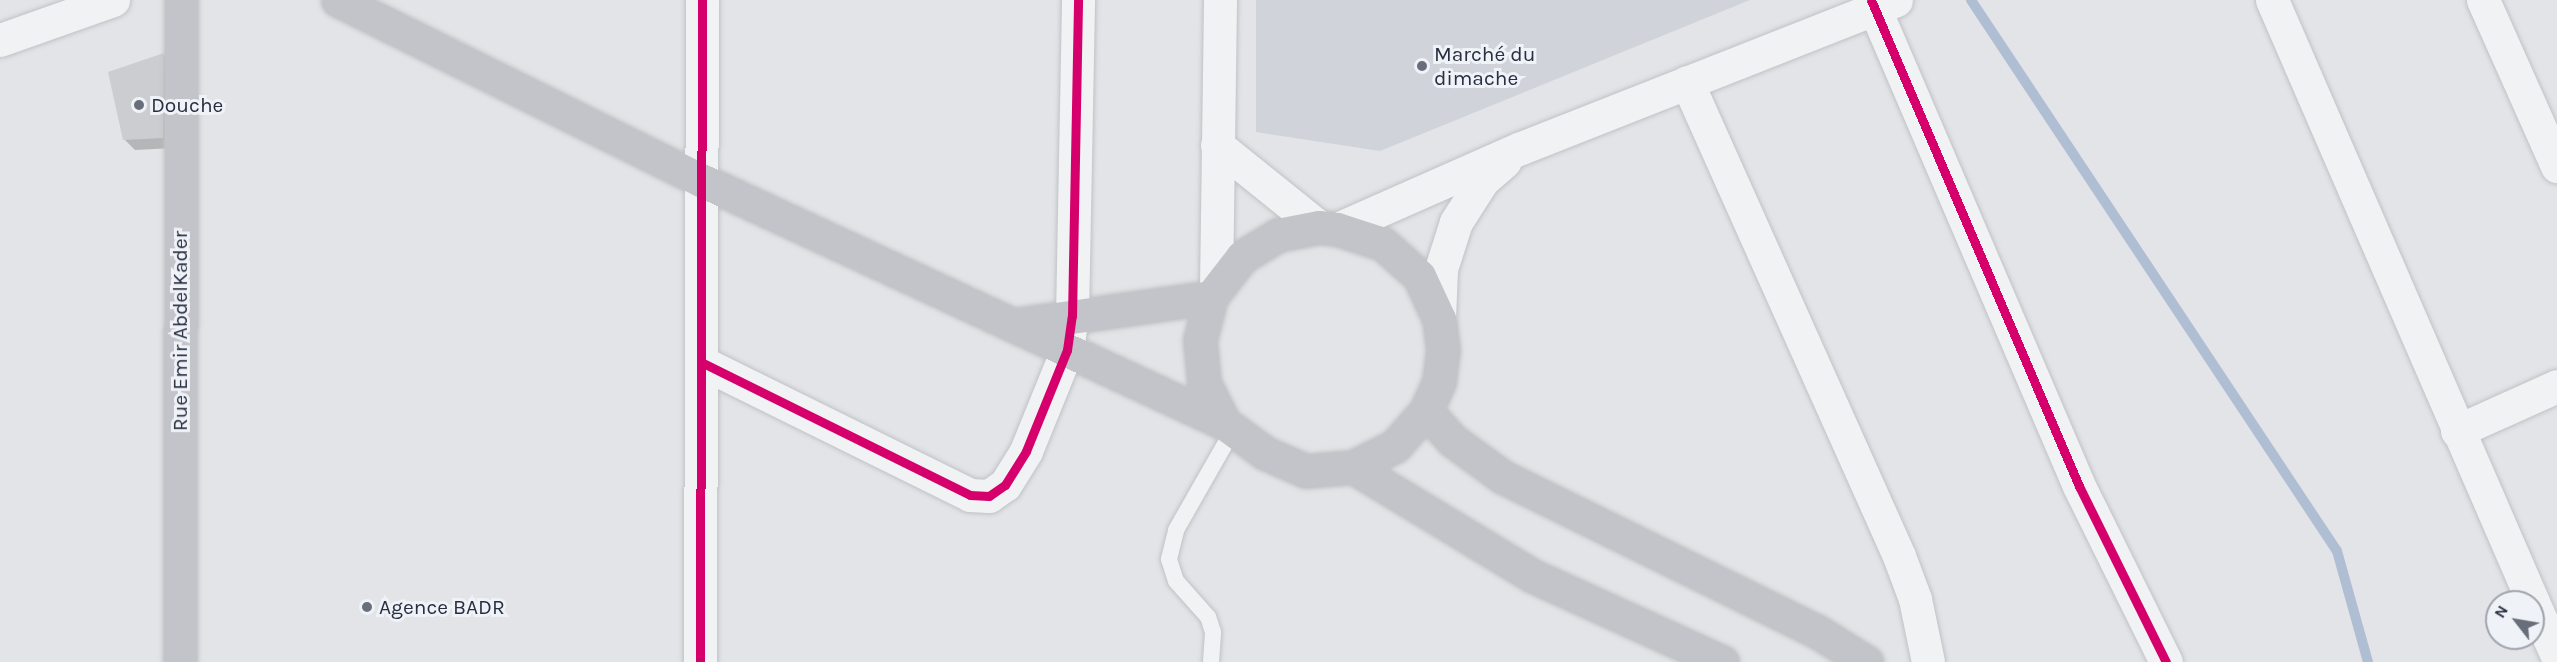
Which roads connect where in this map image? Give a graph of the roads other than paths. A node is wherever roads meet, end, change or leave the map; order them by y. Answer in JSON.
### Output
{"nodes":[{"id":1,"x":113,"y":0,"type":"edge"},
{"id":2,"x":181,"y":0,"type":"edge"},
{"id":3,"x":338,"y":0,"type":"edge"},
{"id":4,"x":702,"y":0,"type":"edge"},
{"id":5,"x":1078,"y":0,"type":"edge"},
{"id":6,"x":1220,"y":0,"type":"edge"},
{"id":7,"x":2272,"y":0,"type":"edge"},
{"id":8,"x":2483,"y":0,"type":"edge"},
{"id":9,"x":1880,"y":3,"type":"edge"},
{"id":10,"x":0,"y":40,"type":"edge"},
{"id":11,"x":1687,"y":82,"type":"junction"},
{"id":12,"x":1217,"y":145,"type":"junction"},
{"id":13,"x":1521,"y":148,"type":"junction"},
{"id":14,"x":2553,"y":148,"type":"edge"},
{"id":15,"x":703,"y":181,"type":"junction"},
{"id":16,"x":1328,"y":228,"type":"junction"},
{"id":17,"x":1213,"y":293,"type":"junction"},
{"id":18,"x":1072,"y":316,"type":"junction"},
{"id":19,"x":1439,"y":319,"type":"junction"},
{"id":20,"x":1013,"y":325,"type":"junction"},
{"id":21,"x":1067,"y":350,"type":"junction"},
{"id":22,"x":703,"y":363,"type":"junction"},
{"id":23,"x":2557,"y":386,"type":"edge"},
{"id":24,"x":1426,"y":411,"type":"junction"},
{"id":25,"x":1228,"y":426,"type":"junction"},
{"id":26,"x":2457,"y":431,"type":"junction"},
{"id":27,"x":1353,"y":467,"type":"junction"},
{"id":28,"x":2528,"y":590,"type":"edge"},
{"id":29,"x":2545,"y":629,"type":"edge"},
{"id":30,"x":2557,"y":656,"type":"edge"},
{"id":31,"x":180,"y":662,"type":"edge"},
{"id":32,"x":700,"y":662,"type":"edge"},
{"id":33,"x":1211,"y":662,"type":"edge"},
{"id":34,"x":1722,"y":662,"type":"edge"},
{"id":35,"x":1866,"y":662,"type":"edge"},
{"id":36,"x":1928,"y":662,"type":"edge"},
{"id":37,"x":2166,"y":662,"type":"edge"}],
"edges":[{"from":1,"to":10,"type":"street"},
{"from":2,"to":31,"type":"main road","name":"Rue Emir AbdelKader"},
{"from":3,"to":15,"type":"main road"},
{"from":4,"to":15,"type":"street"},
{"from":5,"to":18,"type":"street"},
{"from":6,"to":12,"type":"street"},
{"from":7,"to":26,"type":"street"},
{"from":8,"to":14,"type":"street"},
{"from":9,"to":11,"type":"street"},
{"from":9,"to":37,"type":"street"},
{"from":11,"to":13,"type":"street"},
{"from":11,"to":36,"type":"street"},
{"from":12,"to":16,"type":"street"},
{"from":12,"to":17,"type":"street"},
{"from":13,"to":16,"type":"street"},
{"from":13,"to":19,"type":"street"},
{"from":15,"to":20,"type":"main road"},
{"from":15,"to":22,"type":"street"},
{"from":16,"to":17,"type":"main road"},
{"from":16,"to":19,"type":"main road"},
{"from":17,"to":18,"type":"main road"},
{"from":17,"to":25,"type":"main road"},
{"from":18,"to":20,"type":"main road"},
{"from":18,"to":21,"type":"street"},
{"from":19,"to":24,"type":"main road"},
{"from":20,"to":21,"type":"main road"},
{"from":21,"to":22,"type":"street"},
{"from":21,"to":25,"type":"main road"},
{"from":22,"to":32,"type":"street"},
{"from":23,"to":26,"type":"street"},
{"from":24,"to":27,"type":"main road"},
{"from":24,"to":35,"type":"main road"},
{"from":25,"to":27,"type":"main road"},
{"from":25,"to":33,"type":"lane"},
{"from":26,"to":28,"type":"street"},
{"from":27,"to":34,"type":"main road"},
{"from":29,"to":30,"type":"street"}]}
